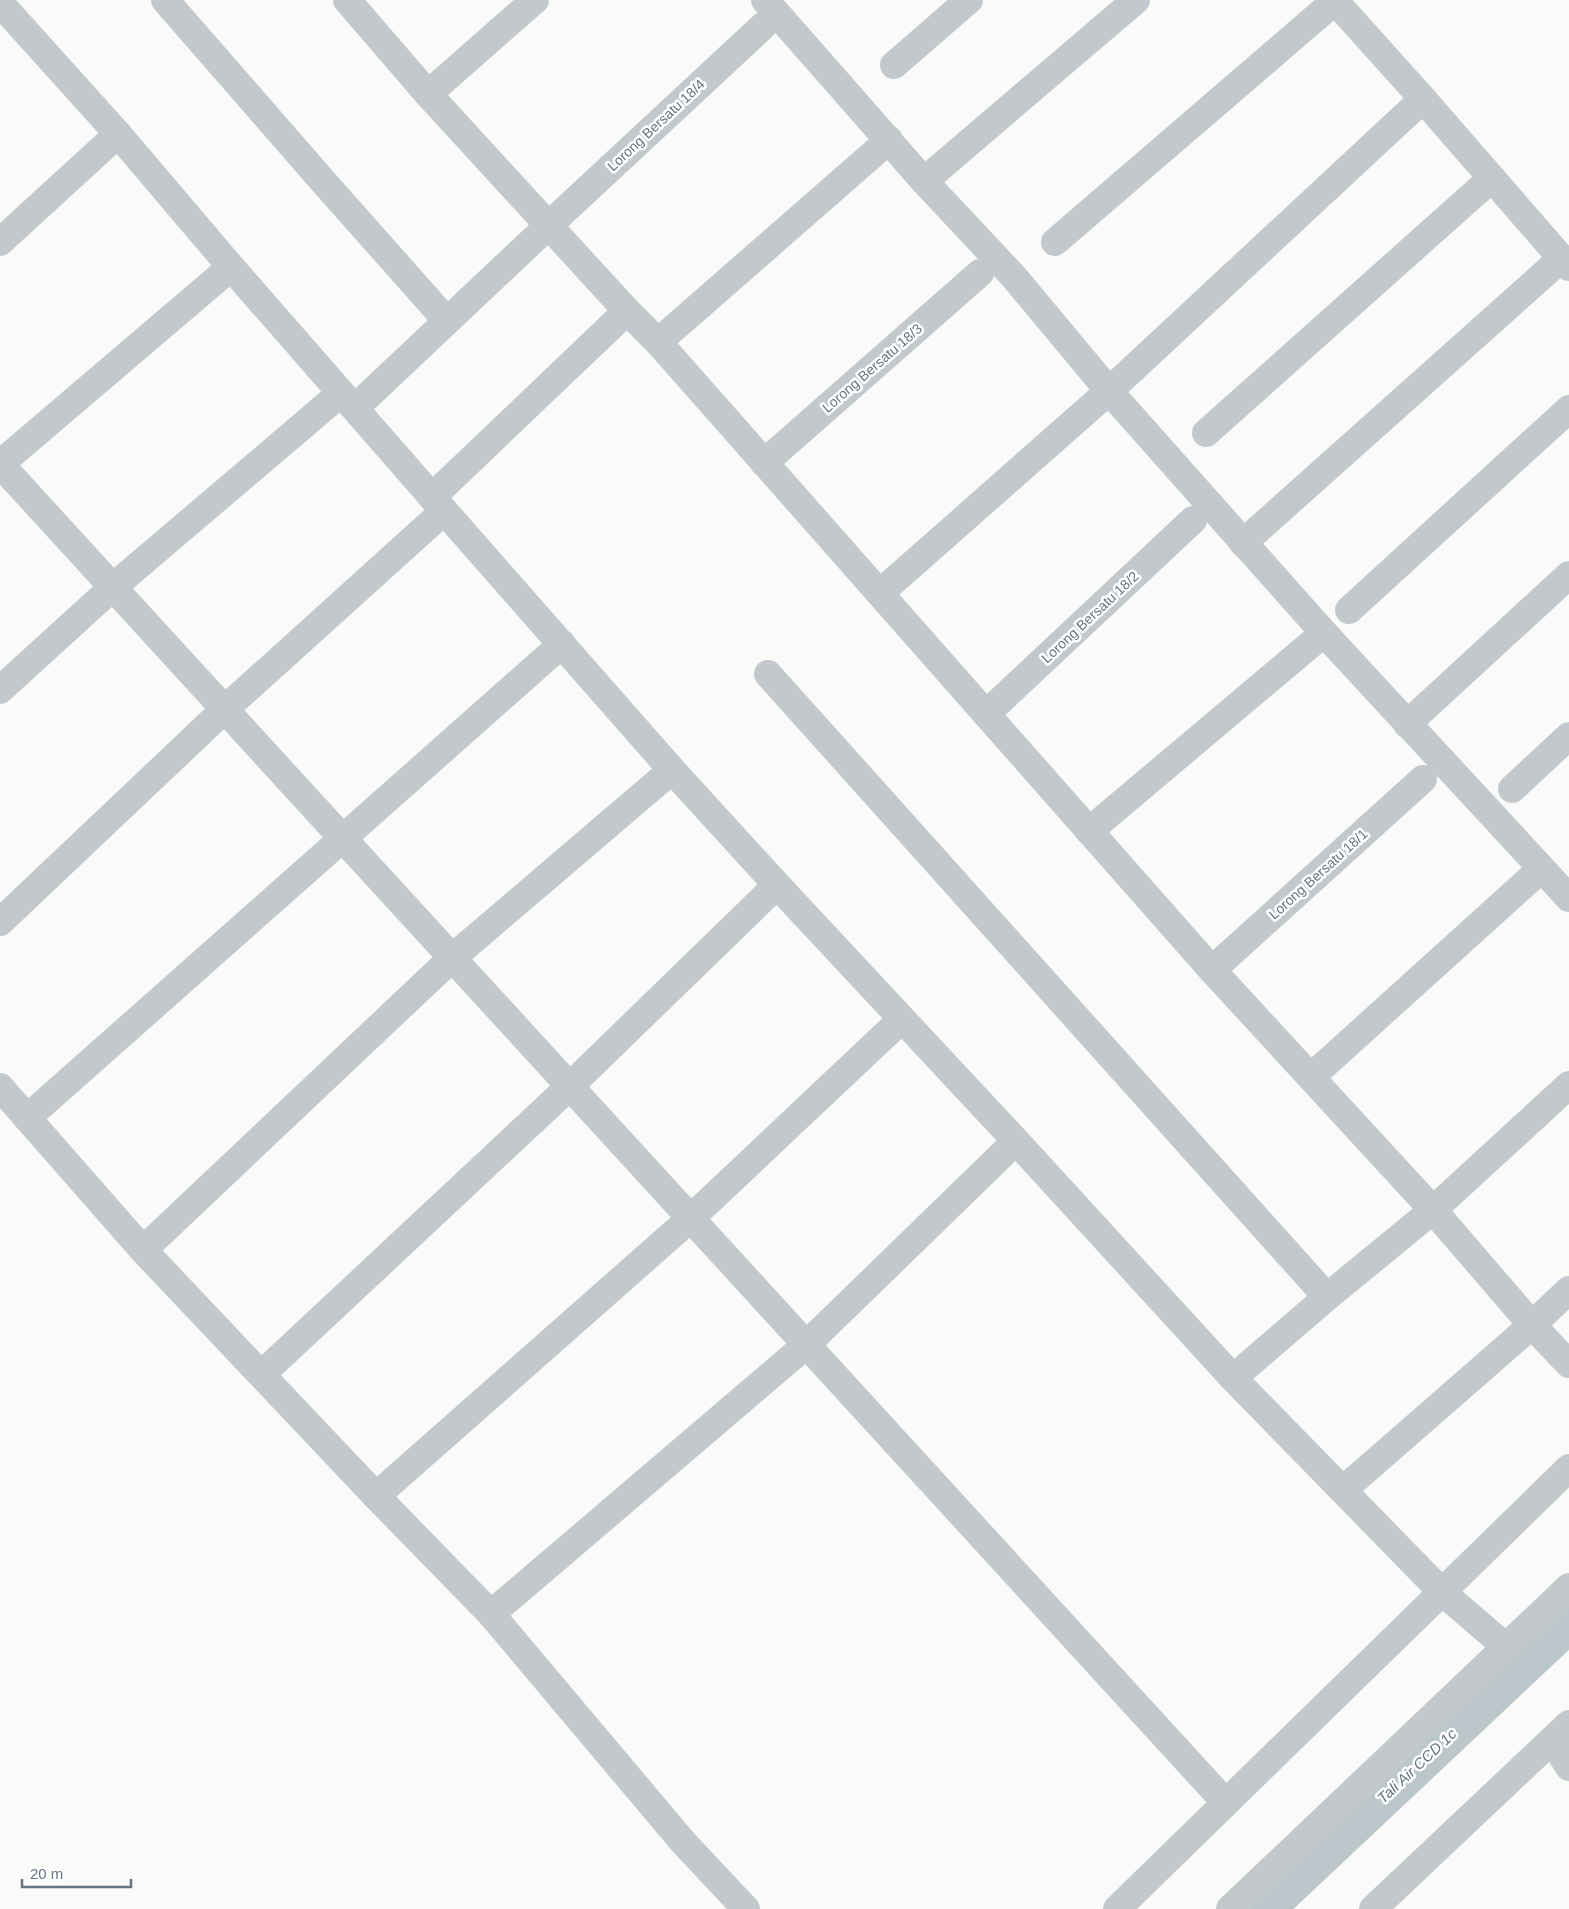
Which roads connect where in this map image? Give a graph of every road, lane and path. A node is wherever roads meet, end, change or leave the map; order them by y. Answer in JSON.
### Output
{"nodes":[{"id":1,"x":165,"y":0,"type":"edge"},
{"id":2,"x":347,"y":0,"type":"edge"},
{"id":3,"x":535,"y":0,"type":"edge"},
{"id":4,"x":969,"y":0,"type":"edge"},
{"id":5,"x":1136,"y":0,"type":"edge"},
{"id":6,"x":1334,"y":1,"type":"edge"},
{"id":7,"x":764,"y":13,"type":"edge"},
{"id":8,"x":4,"y":14,"type":"edge"},
{"id":9,"x":894,"y":65,"type":"dead end"},
{"id":10,"x":428,"y":94,"type":"junction"},
{"id":11,"x":1423,"y":99,"type":"junction"},
{"id":12,"x":118,"y":134,"type":"junction"},
{"id":13,"x":889,"y":140,"type":"junction"},
{"id":14,"x":1492,"y":178,"type":"junction"},
{"id":15,"x":924,"y":181,"type":"junction"},
{"id":16,"x":549,"y":225,"type":"junction"},
{"id":17,"x":0,"y":242,"type":"edge"},
{"id":18,"x":1055,"y":242,"type":"dead end"},
{"id":19,"x":1565,"y":263,"type":"edge"},
{"id":20,"x":231,"y":267,"type":"junction"},
{"id":21,"x":980,"y":274,"type":"dead end"},
{"id":22,"x":627,"y":311,"type":"junction"},
{"id":23,"x":447,"y":321,"type":"junction"},
{"id":24,"x":658,"y":342,"type":"junction"},
{"id":25,"x":1109,"y":391,"type":"junction"},
{"id":26,"x":348,"y":401,"type":"junction"},
{"id":27,"x":1569,"y":408,"type":"edge"},
{"id":28,"x":1206,"y":433,"type":"dead end"},
{"id":29,"x":764,"y":463,"type":"junction"},
{"id":30,"x":0,"y":464,"type":"edge"},
{"id":31,"x":438,"y":504,"type":"junction"},
{"id":32,"x":1193,"y":520,"type":"dead end"},
{"id":33,"x":1243,"y":543,"type":"junction"},
{"id":34,"x":1569,"y":575,"type":"edge"},
{"id":35,"x":113,"y":588,"type":"junction"},
{"id":36,"x":880,"y":593,"type":"junction"},
{"id":37,"x":1349,"y":610,"type":"dead end"},
{"id":38,"x":1324,"y":633,"type":"junction"},
{"id":39,"x":562,"y":644,"type":"junction"},
{"id":40,"x":768,"y":674,"type":"dead end"},
{"id":41,"x":0,"y":690,"type":"edge"},
{"id":42,"x":225,"y":709,"type":"junction"},
{"id":43,"x":986,"y":714,"type":"junction"},
{"id":44,"x":1406,"y":724,"type":"junction"},
{"id":45,"x":1569,"y":736,"type":"edge"},
{"id":46,"x":672,"y":770,"type":"junction"},
{"id":47,"x":1423,"y":779,"type":"dead end"},
{"id":48,"x":1512,"y":790,"type":"dead end"},
{"id":49,"x":1089,"y":832,"type":"junction"},
{"id":50,"x":343,"y":838,"type":"junction"},
{"id":51,"x":1541,"y":869,"type":"junction"},
{"id":52,"x":777,"y":886,"type":"junction"},
{"id":53,"x":1569,"y":898,"type":"edge"},
{"id":54,"x":0,"y":922,"type":"edge"},
{"id":55,"x":452,"y":958,"type":"junction"},
{"id":56,"x":1212,"y":970,"type":"junction"},
{"id":57,"x":901,"y":1020,"type":"junction"},
{"id":58,"x":1311,"y":1077,"type":"junction"},
{"id":59,"x":1569,"y":1085,"type":"edge"},
{"id":60,"x":570,"y":1086,"type":"junction"},
{"id":61,"x":0,"y":1087,"type":"edge"},
{"id":62,"x":27,"y":1118,"type":"junction"},
{"id":63,"x":1016,"y":1141,"type":"junction"},
{"id":64,"x":1433,"y":1210,"type":"junction"},
{"id":65,"x":691,"y":1218,"type":"junction"},
{"id":66,"x":143,"y":1250,"type":"junction"},
{"id":67,"x":1569,"y":1290,"type":"edge"},
{"id":68,"x":1326,"y":1298,"type":"junction"},
{"id":69,"x":1532,"y":1325,"type":"junction"},
{"id":70,"x":806,"y":1345,"type":"junction"},
{"id":71,"x":1569,"y":1364,"type":"edge"},
{"id":72,"x":262,"y":1374,"type":"junction"},
{"id":73,"x":1233,"y":1378,"type":"junction"},
{"id":74,"x":1569,"y":1468,"type":"edge"},
{"id":75,"x":1343,"y":1490,"type":"junction"},
{"id":76,"x":376,"y":1496,"type":"junction"},
{"id":77,"x":1569,"y":1587,"type":"edge"},
{"id":78,"x":1442,"y":1592,"type":"junction"},
{"id":79,"x":490,"y":1614,"type":"junction"},
{"id":80,"x":1506,"y":1647,"type":"junction"},
{"id":81,"x":1560,"y":1732,"type":"edge"},
{"id":82,"x":1569,"y":1767,"type":"edge"},
{"id":83,"x":1226,"y":1803,"type":"junction"},
{"id":84,"x":746,"y":1909,"type":"edge"},
{"id":85,"x":1117,"y":1909,"type":"edge"},
{"id":86,"x":1230,"y":1909,"type":"edge"},
{"id":87,"x":1373,"y":1909,"type":"edge"}],
"edges":[{"from":1,"to":23,"type":"street"},
{"from":2,"to":10,"type":"street"},
{"from":3,"to":10,"type":"street"},
{"from":4,"to":9,"type":"street"},
{"from":5,"to":15,"type":"street"},
{"from":6,"to":11,"type":"street"},
{"from":6,"to":18,"type":"street"},
{"from":7,"to":13,"type":"street"},
{"from":7,"to":16,"type":"street","name":"Lorong Bersatu 18/4"},
{"from":8,"to":12,"type":"street"},
{"from":10,"to":16,"type":"street"},
{"from":11,"to":14,"type":"street"},
{"from":11,"to":25,"type":"street"},
{"from":12,"to":17,"type":"street"},
{"from":12,"to":20,"type":"street"},
{"from":13,"to":15,"type":"street"},
{"from":13,"to":24,"type":"street"},
{"from":14,"to":19,"type":"street"},
{"from":14,"to":28,"type":"street"},
{"from":15,"to":25,"type":"street"},
{"from":16,"to":22,"type":"street"},
{"from":16,"to":23,"type":"street","name":"Lorong Bersatu 18/4"},
{"from":19,"to":33,"type":"street"},
{"from":20,"to":26,"type":"street"},
{"from":20,"to":30,"type":"street"},
{"from":21,"to":29,"type":"street","name":"Lorong Bersatu 18/3"},
{"from":22,"to":24,"type":"street"},
{"from":22,"to":31,"type":"street"},
{"from":23,"to":26,"type":"street","name":"Lorong Bersatu 18/4"},
{"from":24,"to":29,"type":"street"},
{"from":25,"to":33,"type":"street"},
{"from":25,"to":36,"type":"street"},
{"from":26,"to":31,"type":"street"},
{"from":26,"to":35,"type":"street","name":"Lorong Bersatu 18/4"},
{"from":27,"to":37,"type":"street"},
{"from":29,"to":36,"type":"street"},
{"from":30,"to":35,"type":"street"},
{"from":31,"to":39,"type":"street"},
{"from":31,"to":42,"type":"street"},
{"from":32,"to":43,"type":"street","name":"Lorong Bersatu 18/2"},
{"from":33,"to":38,"type":"street"},
{"from":34,"to":44,"type":"street"},
{"from":35,"to":41,"type":"street","name":"Lorong Bersatu 18/4"},
{"from":35,"to":42,"type":"street"},
{"from":36,"to":43,"type":"street"},
{"from":38,"to":44,"type":"street"},
{"from":38,"to":49,"type":"street"},
{"from":39,"to":46,"type":"street"},
{"from":39,"to":50,"type":"street"},
{"from":40,"to":68,"type":"street"},
{"from":42,"to":50,"type":"street"},
{"from":42,"to":54,"type":"street"},
{"from":43,"to":49,"type":"street"},
{"from":44,"to":51,"type":"street"},
{"from":45,"to":48,"type":"street"},
{"from":46,"to":52,"type":"street"},
{"from":46,"to":55,"type":"street"},
{"from":47,"to":56,"type":"street","name":"Lorong Bersatu 18/1"},
{"from":49,"to":56,"type":"street"},
{"from":50,"to":55,"type":"street"},
{"from":50,"to":62,"type":"street"},
{"from":51,"to":53,"type":"street"},
{"from":51,"to":58,"type":"street"},
{"from":52,"to":57,"type":"street"},
{"from":52,"to":60,"type":"street"},
{"from":55,"to":60,"type":"street"},
{"from":55,"to":66,"type":"street"},
{"from":56,"to":58,"type":"street"},
{"from":57,"to":63,"type":"street"},
{"from":57,"to":65,"type":"street"},
{"from":58,"to":64,"type":"street"},
{"from":59,"to":64,"type":"street"},
{"from":60,"to":65,"type":"street"},
{"from":60,"to":72,"type":"street"},
{"from":61,"to":62,"type":"street"},
{"from":62,"to":66,"type":"street"},
{"from":63,"to":70,"type":"street"},
{"from":63,"to":73,"type":"street"},
{"from":64,"to":68,"type":"street"},
{"from":64,"to":69,"type":"street"},
{"from":65,"to":70,"type":"street"},
{"from":65,"to":76,"type":"street"},
{"from":66,"to":72,"type":"street"},
{"from":67,"to":69,"type":"street"},
{"from":68,"to":73,"type":"street"},
{"from":69,"to":71,"type":"street"},
{"from":69,"to":75,"type":"street"},
{"from":70,"to":79,"type":"street"},
{"from":70,"to":83,"type":"street"},
{"from":72,"to":76,"type":"street"},
{"from":73,"to":75,"type":"street"},
{"from":74,"to":78,"type":"street"},
{"from":75,"to":78,"type":"street"},
{"from":76,"to":79,"type":"street"},
{"from":77,"to":80,"type":"street"},
{"from":78,"to":80,"type":"street"},
{"from":78,"to":83,"type":"street"},
{"from":79,"to":84,"type":"street"},
{"from":80,"to":86,"type":"street"},
{"from":81,"to":82,"type":"street"},
{"from":81,"to":87,"type":"street"},
{"from":83,"to":85,"type":"street"}]}
